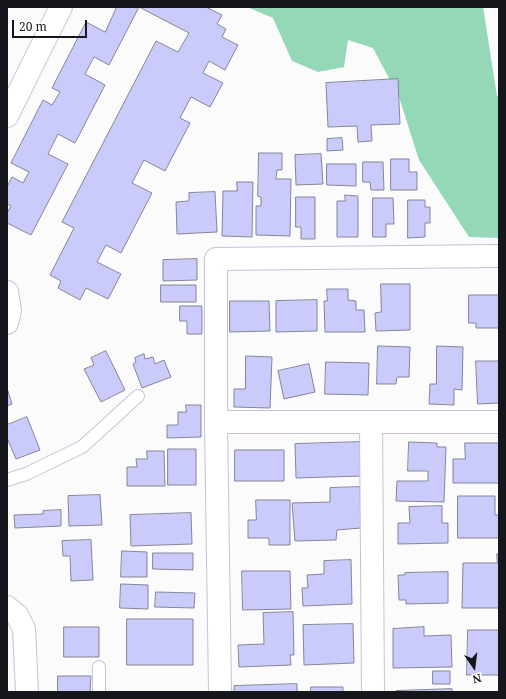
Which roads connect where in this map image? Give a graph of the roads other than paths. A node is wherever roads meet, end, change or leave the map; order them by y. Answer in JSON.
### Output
{"nodes":[{"id":1,"x":61,"y":7,"type":"edge"},
{"id":2,"x":7,"y":116,"type":"edge"},
{"id":3,"x":499,"y":256,"type":"edge"},
{"id":4,"x":7,"y":292,"type":"edge"},
{"id":5,"x":7,"y":323,"type":"edge"},
{"id":6,"x":138,"y":396,"type":"dead end"},
{"id":7,"x":216,"y":422,"type":"junction"},
{"id":8,"x":371,"y":422,"type":"junction"},
{"id":9,"x":499,"y":422,"type":"edge"},
{"id":10,"x":7,"y":480,"type":"edge"},
{"id":11,"x":7,"y":608,"type":"edge"},
{"id":12,"x":99,"y":667,"type":"dead end"},
{"id":13,"x":27,"y":692,"type":"edge"},
{"id":14,"x":99,"y":692,"type":"edge"},
{"id":15,"x":220,"y":692,"type":"edge"},
{"id":16,"x":373,"y":692,"type":"edge"}],
"edges":[{"from":1,"to":2,"type":"street"},
{"from":3,"to":7,"type":"street"},
{"from":4,"to":5,"type":"street"},
{"from":6,"to":10,"type":"lane"},
{"from":7,"to":8,"type":"street"},
{"from":7,"to":15,"type":"street"},
{"from":8,"to":9,"type":"street"},
{"from":8,"to":16,"type":"street"},
{"from":11,"to":13,"type":"street"},
{"from":12,"to":14,"type":"lane"}]}
